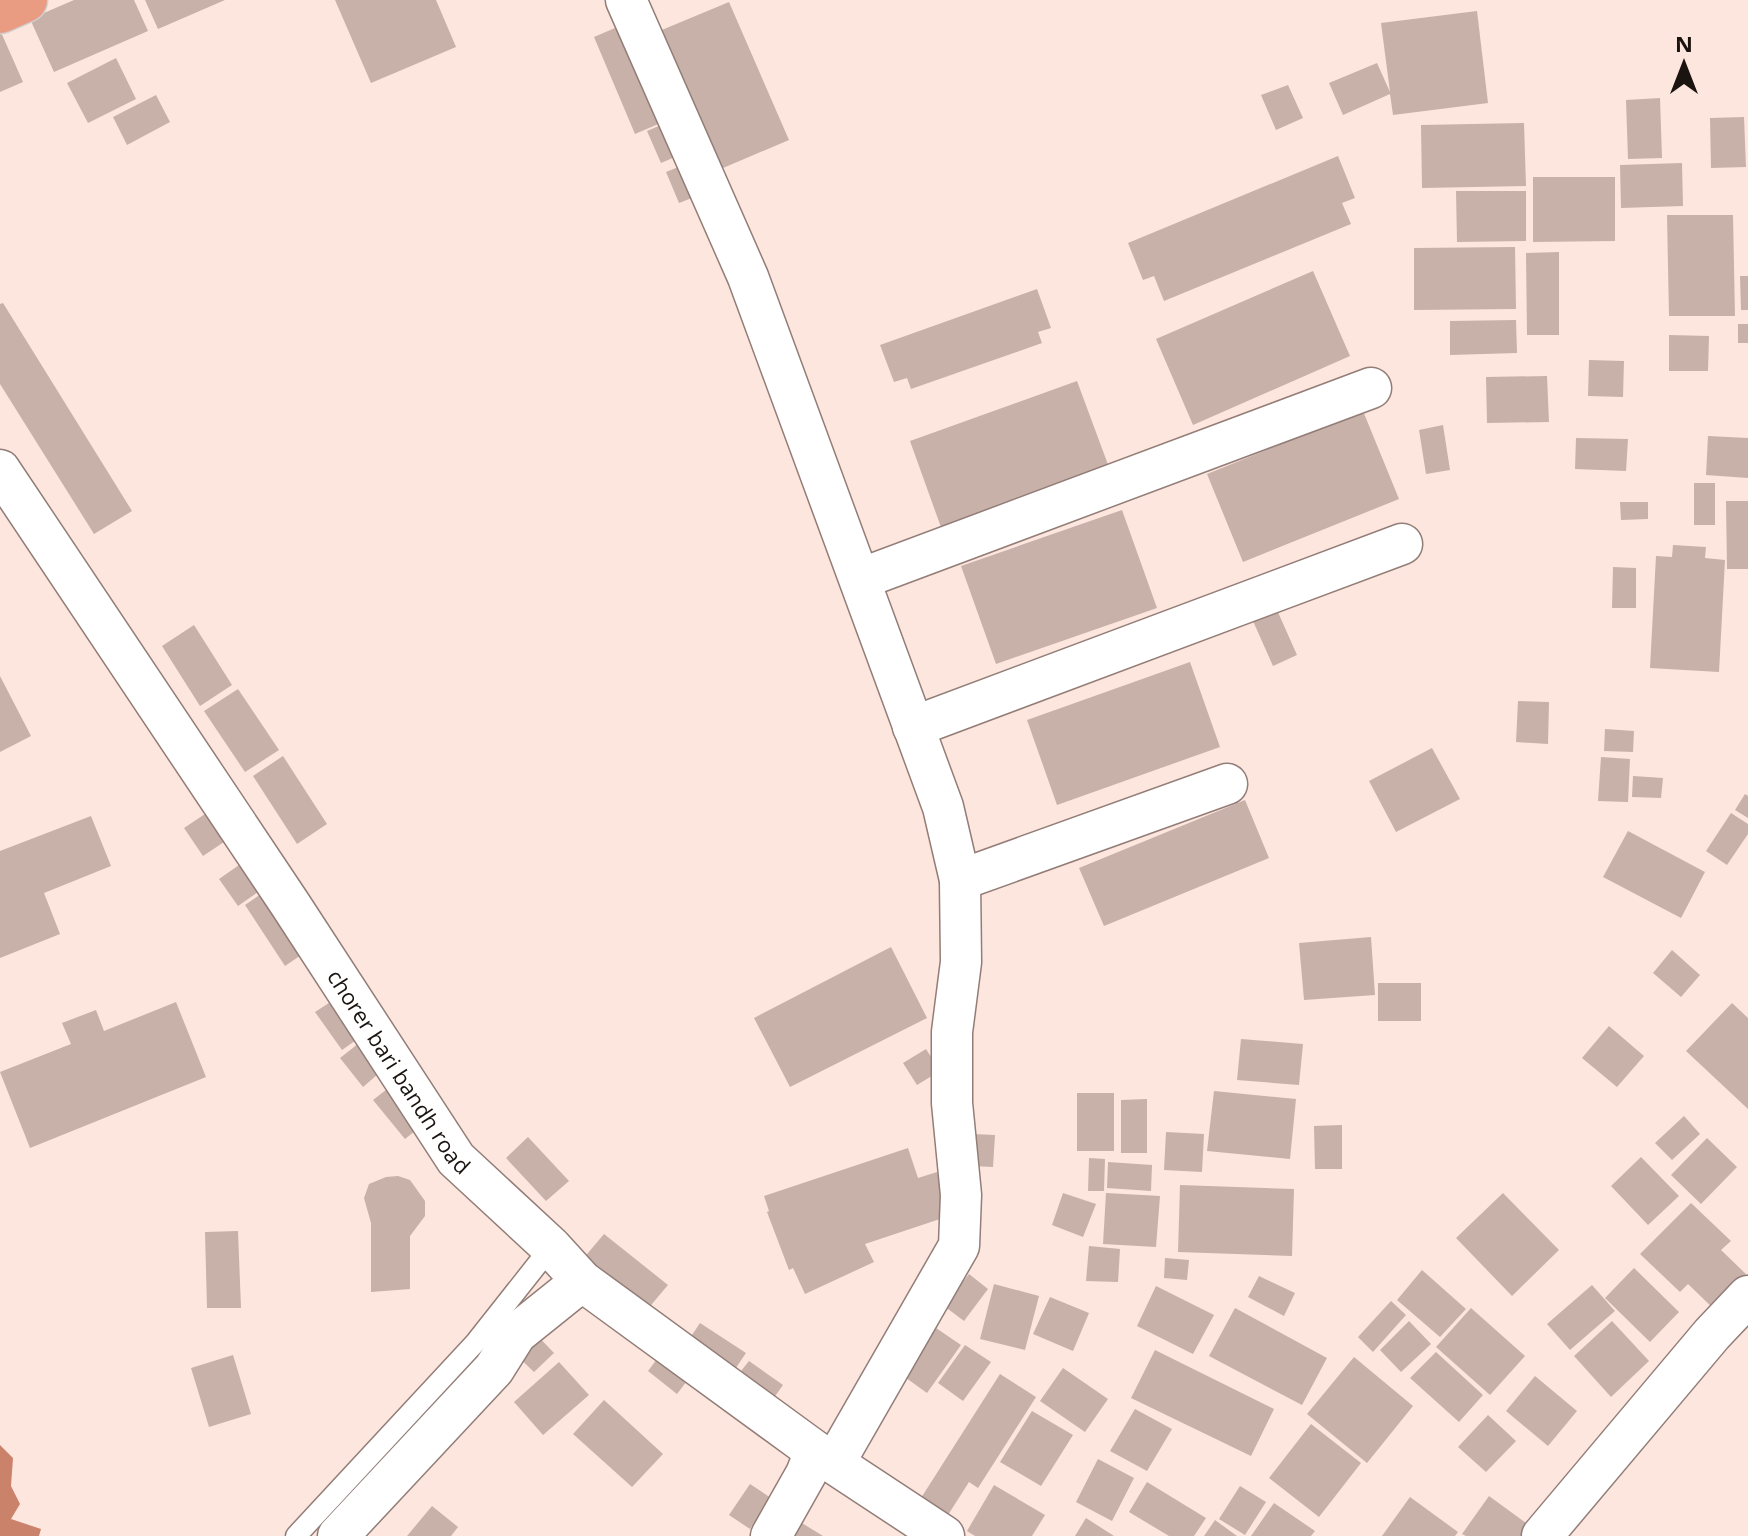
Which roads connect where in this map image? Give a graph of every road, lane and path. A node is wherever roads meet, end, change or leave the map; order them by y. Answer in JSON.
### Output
{"nodes":[{"id":1,"x":25,"y":0,"type":"edge"},
{"id":2,"x":626,"y":0,"type":"edge"},
{"id":3,"x":0,"y":11,"type":"edge"},
{"id":4,"x":1371,"y":388,"type":"dead end"},
{"id":5,"x":0,"y":470,"type":"edge"},
{"id":6,"x":1402,"y":544,"type":"dead end"},
{"id":7,"x":860,"y":579,"type":"junction"},
{"id":8,"x":913,"y":727,"type":"junction"},
{"id":9,"x":1227,"y":784,"type":"dead end"},
{"id":10,"x":960,"y":880,"type":"junction"},
{"id":11,"x":551,"y":1247,"type":"junction"},
{"id":12,"x":582,"y":1281,"type":"junction"},
{"id":13,"x":1748,"y":1296,"type":"edge"},
{"id":14,"x":825,"y":1456,"type":"junction"},
{"id":15,"x":296,"y":1536,"type":"edge"},
{"id":16,"x":338,"y":1536,"type":"edge"},
{"id":17,"x":771,"y":1536,"type":"edge"},
{"id":18,"x":944,"y":1536,"type":"edge"},
{"id":19,"x":1542,"y":1536,"type":"edge"}],
"edges":[{"from":1,"to":3,"type":"highway"},
{"from":2,"to":7,"type":"street"},
{"from":4,"to":7,"type":"street"},
{"from":5,"to":11,"type":"street","name":"chorer bari bandh road"},
{"from":6,"to":8,"type":"street"},
{"from":7,"to":8,"type":"street"},
{"from":8,"to":10,"type":"street"},
{"from":9,"to":10,"type":"street"},
{"from":10,"to":14,"type":"street"},
{"from":11,"to":12,"type":"street","name":"chorer bari bandh road"},
{"from":11,"to":15,"type":"lane"},
{"from":12,"to":14,"type":"street","name":"chorer bari bandh road"},
{"from":12,"to":16,"type":"street"},
{"from":13,"to":19,"type":"street"},
{"from":14,"to":17,"type":"street"},
{"from":14,"to":18,"type":"street","name":"chorer bari bandh road"}]}
